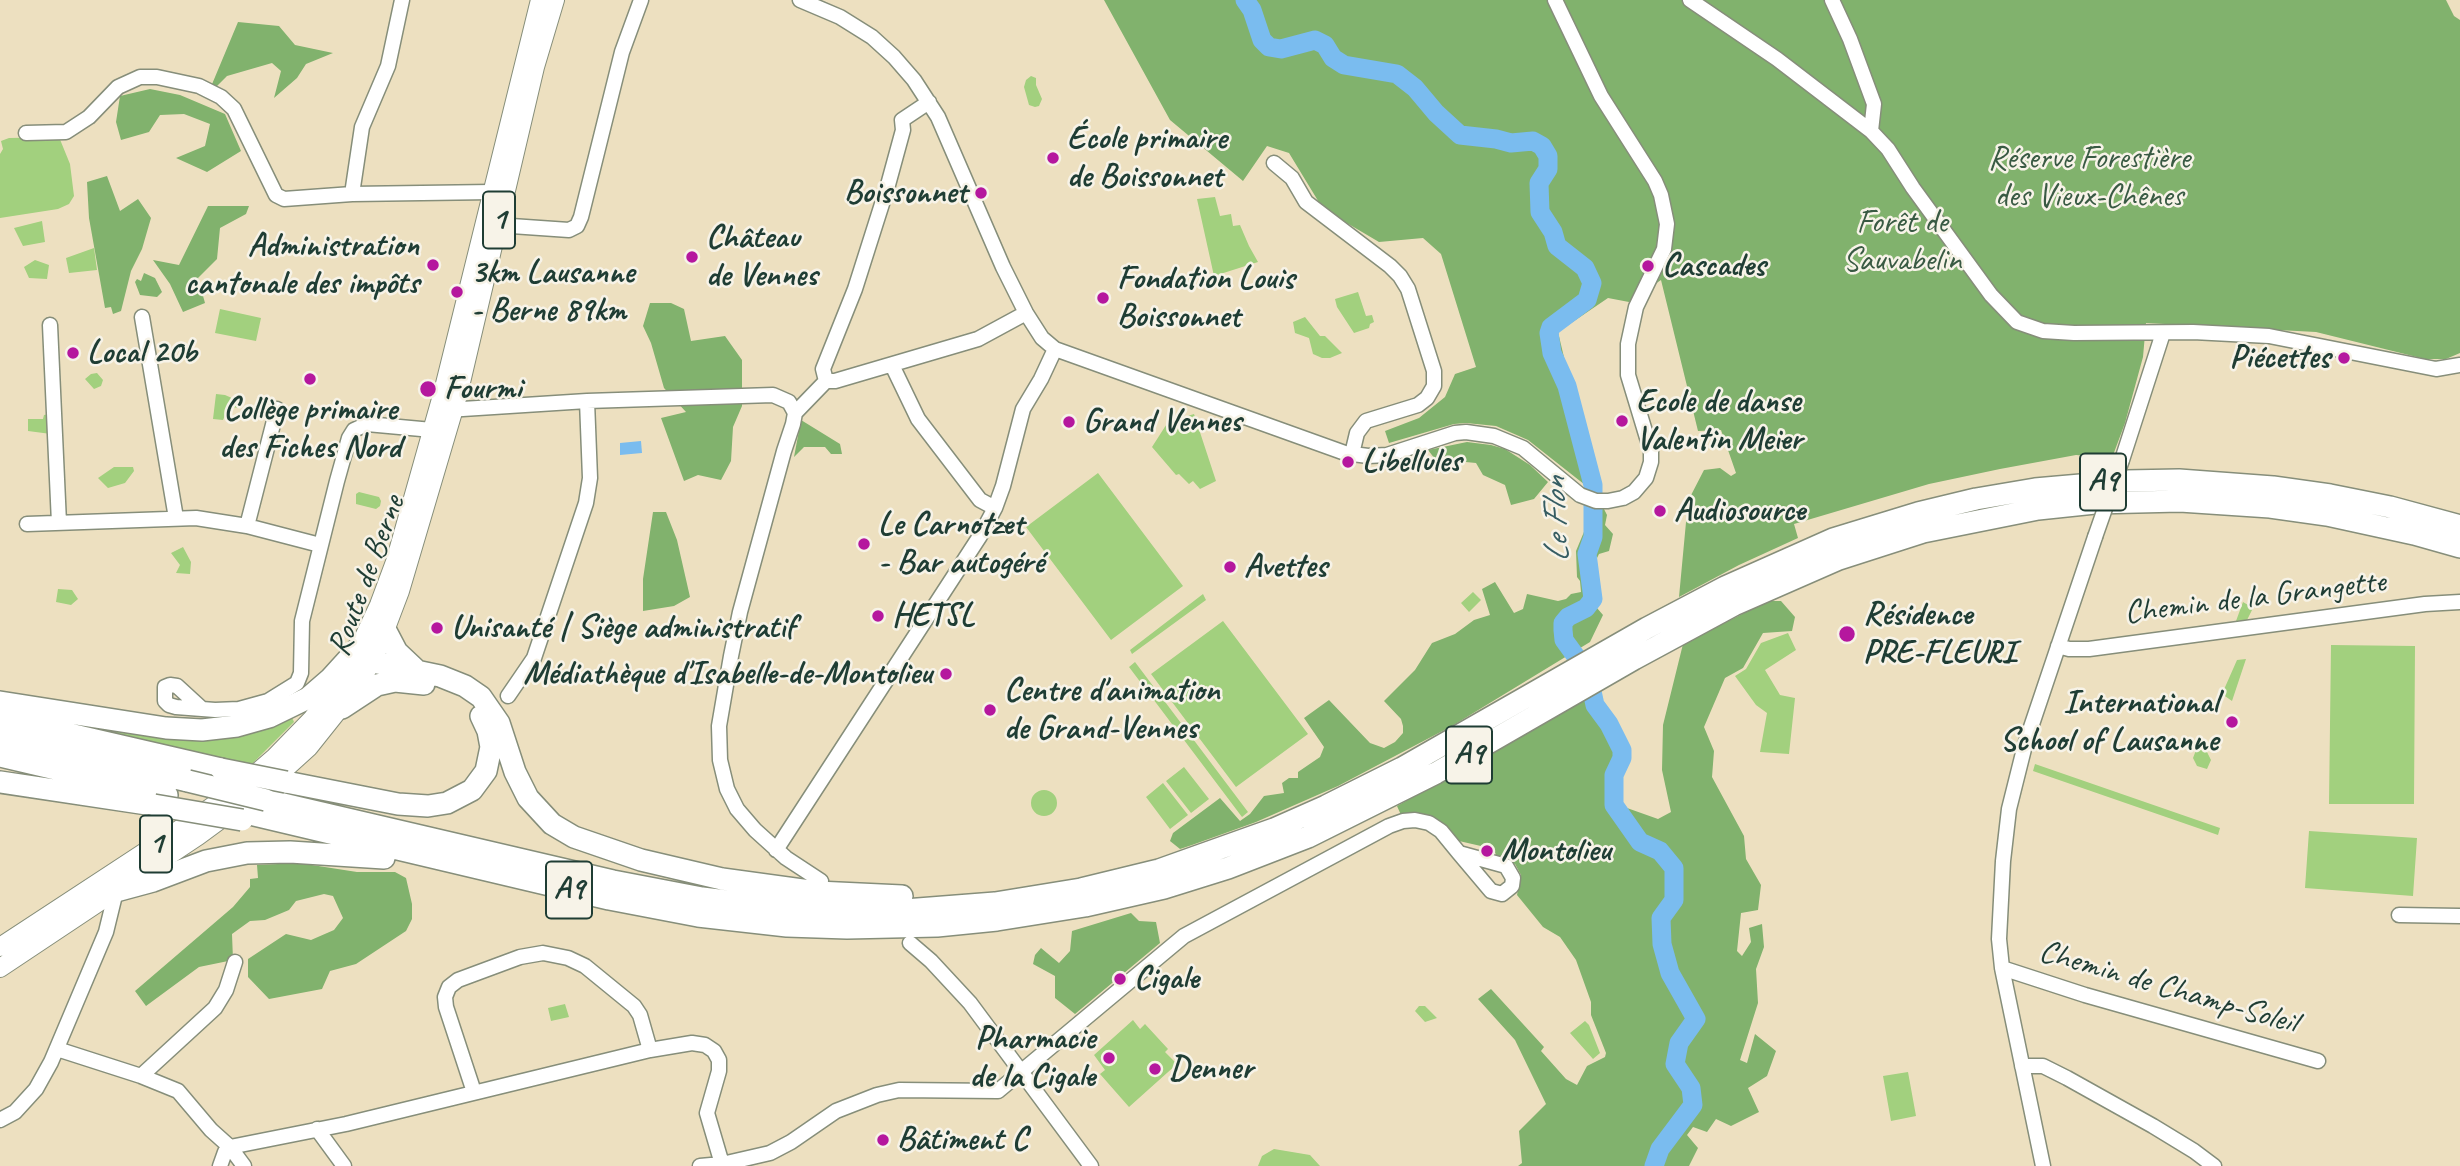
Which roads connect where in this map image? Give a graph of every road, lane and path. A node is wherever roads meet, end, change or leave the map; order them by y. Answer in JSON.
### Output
{"nodes":[{"id":1,"x":402,"y":0,"type":"edge"},
{"id":2,"x":540,"y":0,"type":"edge"},
{"id":3,"x":555,"y":0,"type":"edge"},
{"id":4,"x":640,"y":0,"type":"edge"},
{"id":5,"x":800,"y":0,"type":"edge"},
{"id":6,"x":1555,"y":0,"type":"edge"},
{"id":7,"x":1690,"y":0,"type":"edge"},
{"id":8,"x":1832,"y":0,"type":"edge"},
{"id":9,"x":929,"y":102,"type":"junction"},
{"id":10,"x":1871,"y":131,"type":"junction"},
{"id":11,"x":26,"y":133,"type":"dead end"},
{"id":12,"x":1274,"y":163,"type":"dead end"},
{"id":13,"x":492,"y":192,"type":"junction"},
{"id":14,"x":352,"y":194,"type":"junction"},
{"id":15,"x":497,"y":225,"type":"junction"},
{"id":16,"x":1026,"y":313,"type":"junction"},
{"id":17,"x":142,"y":317,"type":"dead end"},
{"id":18,"x":50,"y":325,"type":"dead end"},
{"id":19,"x":2163,"y":333,"type":"junction"},
{"id":20,"x":1055,"y":349,"type":"junction"},
{"id":21,"x":2457,"y":364,"type":"edge"},
{"id":22,"x":892,"y":365,"type":"junction"},
{"id":23,"x":826,"y":380,"type":"junction"},
{"id":24,"x":587,"y":401,"type":"junction"},
{"id":25,"x":277,"y":409,"type":"dead end"},
{"id":26,"x":445,"y":410,"type":"junction"},
{"id":27,"x":795,"y":413,"type":"junction"},
{"id":28,"x":438,"y":431,"type":"junction"},
{"id":29,"x":1352,"y":454,"type":"junction"},
{"id":30,"x":995,"y":508,"type":"junction"},
{"id":31,"x":176,"y":518,"type":"junction"},
{"id":32,"x":59,"y":523,"type":"junction"},
{"id":33,"x":27,"y":524,"type":"dead end"},
{"id":34,"x":247,"y":526,"type":"junction"},
{"id":35,"x":2460,"y":526,"type":"edge"},
{"id":36,"x":320,"y":545,"type":"junction"},
{"id":37,"x":2460,"y":547,"type":"edge"},
{"id":38,"x":1758,"y":582,"type":"junction"},
{"id":39,"x":2460,"y":602,"type":"edge"},
{"id":40,"x":386,"y":631,"type":"junction"},
{"id":41,"x":2057,"y":646,"type":"junction"},
{"id":42,"x":362,"y":655,"type":"junction"},
{"id":43,"x":415,"y":669,"type":"junction"},
{"id":44,"x":508,"y":696,"type":"dead end"},
{"id":45,"x":0,"y":702,"type":"edge"},
{"id":46,"x":201,"y":708,"type":"dead end"},
{"id":47,"x":342,"y":708,"type":"junction"},
{"id":48,"x":0,"y":718,"type":"edge"},
{"id":49,"x":0,"y":737,"type":"edge"},
{"id":50,"x":0,"y":756,"type":"edge"},
{"id":51,"x":0,"y":782,"type":"edge"},
{"id":52,"x":161,"y":800,"type":"junction"},
{"id":53,"x":252,"y":811,"type":"junction"},
{"id":54,"x":776,"y":850,"type":"junction"},
{"id":55,"x":1459,"y":853,"type":"dead end"},
{"id":56,"x":470,"y":867,"type":"junction"},
{"id":57,"x":1160,"y":874,"type":"junction"},
{"id":58,"x":821,"y":881,"type":"dead end"},
{"id":59,"x":116,"y":891,"type":"junction"},
{"id":60,"x":2399,"y":915,"type":"dead end"},
{"id":61,"x":2460,"y":916,"type":"edge"},
{"id":62,"x":910,"y":943,"type":"dead end"},
{"id":63,"x":0,"y":947,"type":"edge"},
{"id":64,"x":235,"y":962,"type":"dead end"},
{"id":65,"x":0,"y":968,"type":"edge"},
{"id":66,"x":2002,"y":968,"type":"junction"},
{"id":67,"x":57,"y":1049,"type":"junction"},
{"id":68,"x":650,"y":1051,"type":"junction"},
{"id":69,"x":2318,"y":1061,"type":"dead end"},
{"id":70,"x":2022,"y":1066,"type":"junction"},
{"id":71,"x":1021,"y":1073,"type":"junction"},
{"id":72,"x":141,"y":1076,"type":"junction"},
{"id":73,"x":474,"y":1092,"type":"junction"},
{"id":74,"x":0,"y":1120,"type":"edge"},
{"id":75,"x":317,"y":1129,"type":"junction"},
{"id":76,"x":230,"y":1147,"type":"junction"},
{"id":77,"x":722,"y":1164,"type":"junction"},
{"id":78,"x":220,"y":1166,"type":"edge"},
{"id":79,"x":244,"y":1166,"type":"edge"},
{"id":80,"x":344,"y":1166,"type":"edge"},
{"id":81,"x":699,"y":1166,"type":"edge"},
{"id":82,"x":1091,"y":1166,"type":"edge"},
{"id":83,"x":2043,"y":1166,"type":"edge"},
{"id":84,"x":2214,"y":1166,"type":"edge"}],
"edges":[{"from":1,"to":14,"type":"street"},
{"from":2,"to":13,"type":"main road","name":"Route de Berne","number":"1"},
{"from":3,"to":15,"type":"main road","name":"Route de Berne","number":"1"},
{"from":4,"to":15,"type":"street"},
{"from":5,"to":9,"type":"street"},
{"from":6,"to":29,"type":"street"},
{"from":7,"to":10,"type":"street"},
{"from":8,"to":10,"type":"street"},
{"from":9,"to":16,"type":"street"},
{"from":9,"to":23,"type":"street"},
{"from":10,"to":19,"type":"street"},
{"from":11,"to":14,"type":"street"},
{"from":12,"to":29,"type":"street"},
{"from":13,"to":14,"type":"street"},
{"from":13,"to":26,"type":"main road","name":"Route de Berne","number":"1"},
{"from":15,"to":26,"type":"main road","name":"Route de Berne","number":"1"},
{"from":16,"to":20,"type":"street"},
{"from":16,"to":22,"type":"street"},
{"from":17,"to":31,"type":"street"},
{"from":18,"to":32,"type":"street"},
{"from":19,"to":21,"type":"street"},
{"from":19,"to":41,"type":"street","bridge":true},
{"from":20,"to":29,"type":"street"},
{"from":20,"to":30,"type":"street"},
{"from":22,"to":23,"type":"street"},
{"from":22,"to":30,"type":"street"},
{"from":23,"to":27,"type":"street"},
{"from":24,"to":26,"type":"street"},
{"from":24,"to":27,"type":"street"},
{"from":24,"to":44,"type":"street"},
{"from":25,"to":34,"type":"street"},
{"from":26,"to":28,"type":"main road","name":"Route de Berne","number":"1"},
{"from":27,"to":54,"type":"street"},
{"from":28,"to":36,"type":"street"},
{"from":28,"to":40,"type":"main road","name":"Route de Berne","number":"1"},
{"from":28,"to":42,"type":"main road","name":"Route de Berne","number":"1"},
{"from":30,"to":54,"type":"street"},
{"from":31,"to":32,"type":"street"},
{"from":31,"to":34,"type":"street"},
{"from":32,"to":33,"type":"street"},
{"from":34,"to":36,"type":"street"},
{"from":35,"to":38,"type":"highway","number":"A9"},
{"from":36,"to":46,"type":"street"},
{"from":37,"to":38,"type":"highway","number":"A9"},
{"from":38,"to":57,"type":"highway","number":"A9"},
{"from":38,"to":57,"type":"highway","number":"A9"},
{"from":39,"to":41,"type":"street","name":"Chemin de la Grangette"},
{"from":40,"to":42,"type":"main road","name":"Route de Berne","number":"1"},
{"from":40,"to":43,"type":"highway"},
{"from":41,"to":66,"type":"street"},
{"from":42,"to":43,"type":"highway"},
{"from":42,"to":45,"type":"highway"},
{"from":42,"to":47,"type":"main road","name":"Route de Berne","number":"1"},
{"from":42,"to":63,"type":"main road","name":"Route de Berne","number":"1"},
{"from":43,"to":57,"type":"highway"},
{"from":47,"to":48,"type":"highway","bridge":true},
{"from":47,"to":59,"type":"main road","name":"Route de Berne","number":"1"},
{"from":49,"to":53,"type":"highway","number":"A9","bridge":true},
{"from":50,"to":52,"type":"highway","number":"A9"},
{"from":51,"to":52,"type":"highway"},
{"from":52,"to":53,"type":"highway","number":"A9"},
{"from":53,"to":56,"type":"highway","number":"A9"},
{"from":53,"to":57,"type":"highway","number":"A9"},
{"from":54,"to":58,"type":"street"},
{"from":55,"to":71,"type":"street"},
{"from":56,"to":57,"type":"highway","number":"A9"},
{"from":56,"to":59,"type":"highway"},
{"from":59,"to":65,"type":"main road","name":"Route de Berne","number":"1"},
{"from":59,"to":67,"type":"street"},
{"from":60,"to":61,"type":"street"},
{"from":62,"to":71,"type":"street"},
{"from":64,"to":72,"type":"street"},
{"from":66,"to":69,"type":"street","name":"Chemin de Champ-Soleil"},
{"from":66,"to":70,"type":"street"},
{"from":67,"to":72,"type":"street"},
{"from":67,"to":74,"type":"street"},
{"from":68,"to":73,"type":"street"},
{"from":68,"to":73,"type":"street"},
{"from":68,"to":77,"type":"street"},
{"from":70,"to":83,"type":"street"},
{"from":70,"to":84,"type":"street"},
{"from":71,"to":77,"type":"street"},
{"from":71,"to":82,"type":"street"},
{"from":72,"to":76,"type":"street"},
{"from":73,"to":75,"type":"street"},
{"from":75,"to":76,"type":"street"},
{"from":75,"to":80,"type":"street"},
{"from":76,"to":78,"type":"street"},
{"from":76,"to":79,"type":"street"},
{"from":77,"to":81,"type":"street"}]}
